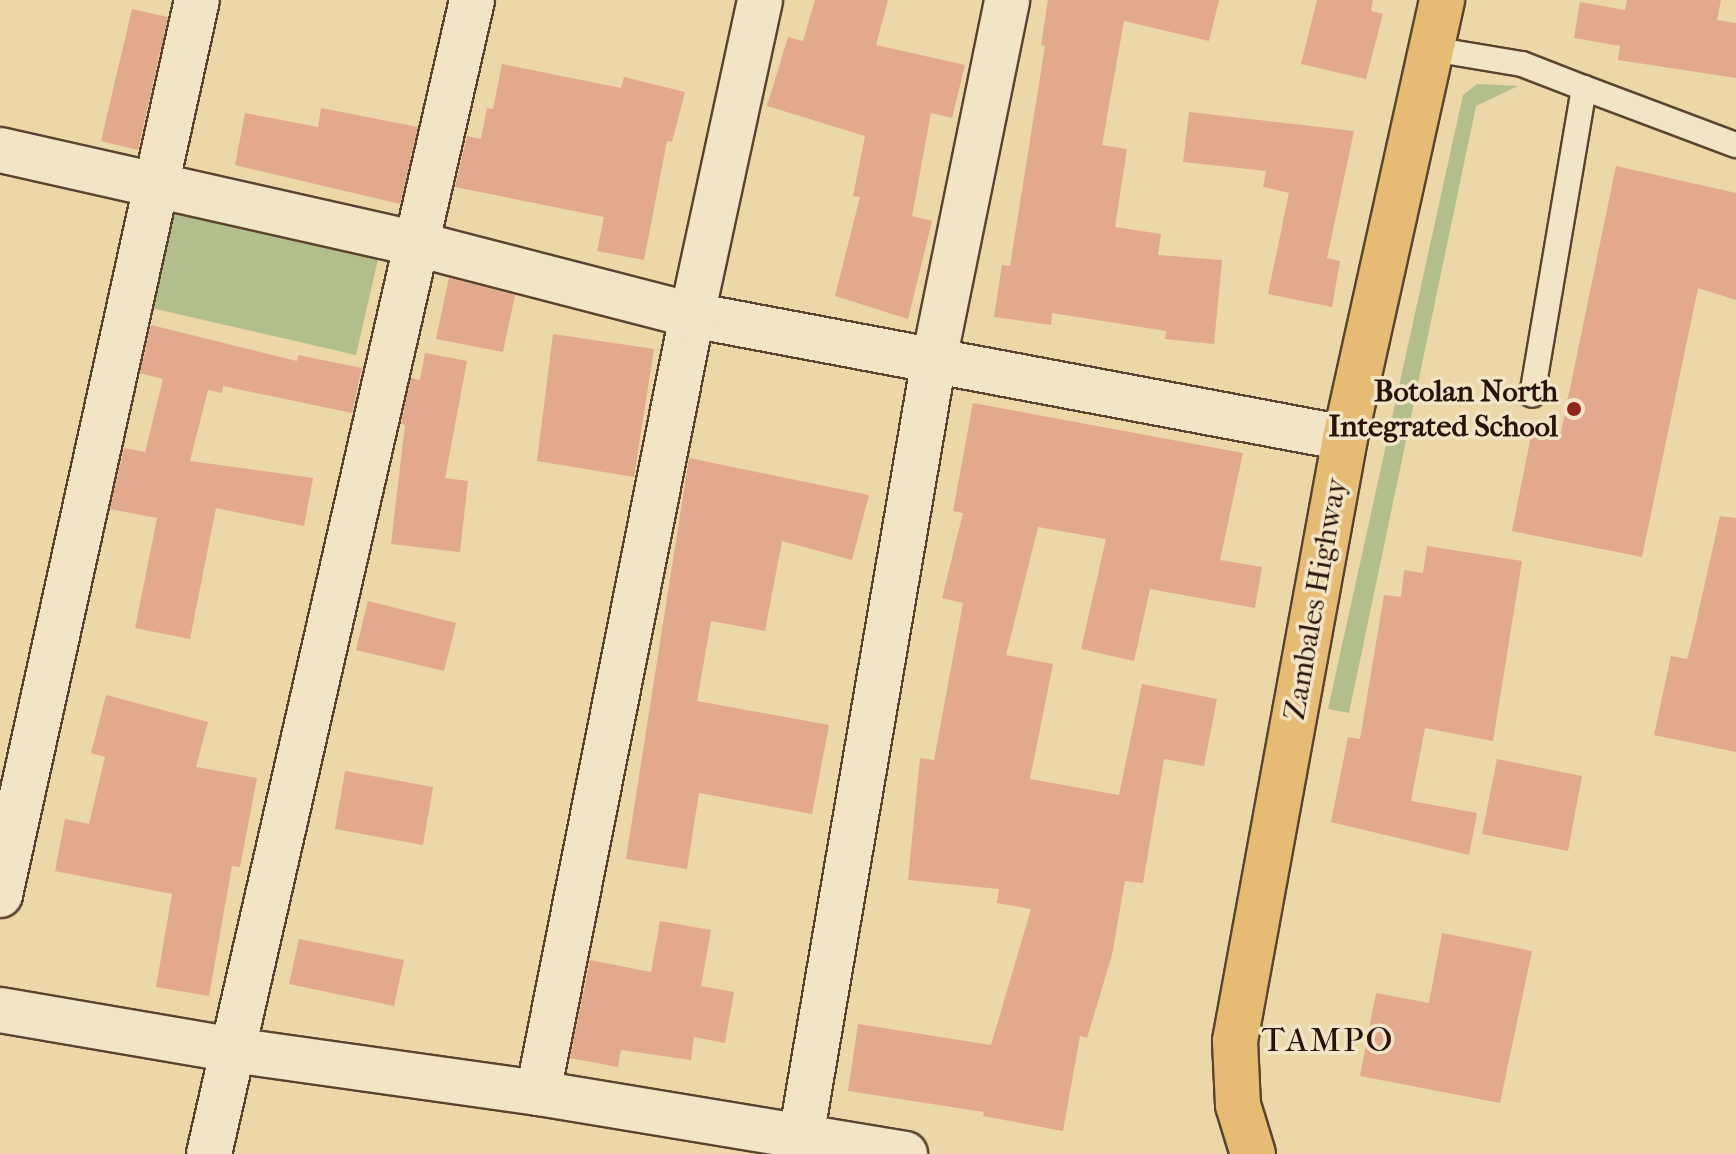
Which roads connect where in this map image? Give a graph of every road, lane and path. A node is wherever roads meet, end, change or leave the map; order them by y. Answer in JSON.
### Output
{"nodes":[{"id":1,"x":197,"y":0,"type":"edge"},
{"id":2,"x":472,"y":0,"type":"edge"},
{"id":3,"x":760,"y":0,"type":"edge"},
{"id":4,"x":1007,"y":0,"type":"edge"},
{"id":5,"x":1442,"y":0,"type":"edge"},
{"id":6,"x":1432,"y":49,"type":"junction"},
{"id":7,"x":1584,"y":88,"type":"junction"},
{"id":8,"x":1736,"y":145,"type":"edge"},
{"id":9,"x":0,"y":150,"type":"edge"},
{"id":10,"x":160,"y":188,"type":"junction"},
{"id":11,"x":413,"y":243,"type":"junction"},
{"id":12,"x":692,"y":315,"type":"junction"},
{"id":13,"x":934,"y":360,"type":"junction"},
{"id":14,"x":1532,"y":395,"type":"dead end"},
{"id":15,"x":1345,"y":438,"type":"junction"},
{"id":16,"x":0,"y":895,"type":"edge"},
{"id":17,"x":0,"y":1010,"type":"edge"},
{"id":18,"x":233,"y":1050,"type":"junction"},
{"id":19,"x":538,"y":1093,"type":"junction"},
{"id":20,"x":801,"y":1137,"type":"junction"},
{"id":21,"x":209,"y":1154,"type":"edge"},
{"id":22,"x":905,"y":1154,"type":"edge"},
{"id":23,"x":1253,"y":1154,"type":"edge"}],
"edges":[{"from":1,"to":10,"type":"street"},
{"from":2,"to":11,"type":"street"},
{"from":3,"to":12,"type":"street"},
{"from":4,"to":13,"type":"street"},
{"from":5,"to":6,"type":"main road","name":"Zambales Highway"},
{"from":6,"to":7,"type":"lane"},
{"from":6,"to":15,"type":"main road","name":"Zambales Highway"},
{"from":7,"to":8,"type":"lane"},
{"from":7,"to":14,"type":"lane"},
{"from":9,"to":10,"type":"street"},
{"from":10,"to":11,"type":"street"},
{"from":10,"to":16,"type":"street"},
{"from":11,"to":12,"type":"street"},
{"from":11,"to":18,"type":"street"},
{"from":12,"to":13,"type":"street"},
{"from":12,"to":19,"type":"street"},
{"from":13,"to":15,"type":"street"},
{"from":13,"to":20,"type":"street"},
{"from":15,"to":23,"type":"main road","name":"Zambales Highway"},
{"from":17,"to":18,"type":"street"},
{"from":18,"to":19,"type":"street"},
{"from":18,"to":21,"type":"street"},
{"from":19,"to":20,"type":"street"},
{"from":20,"to":22,"type":"street"}]}
